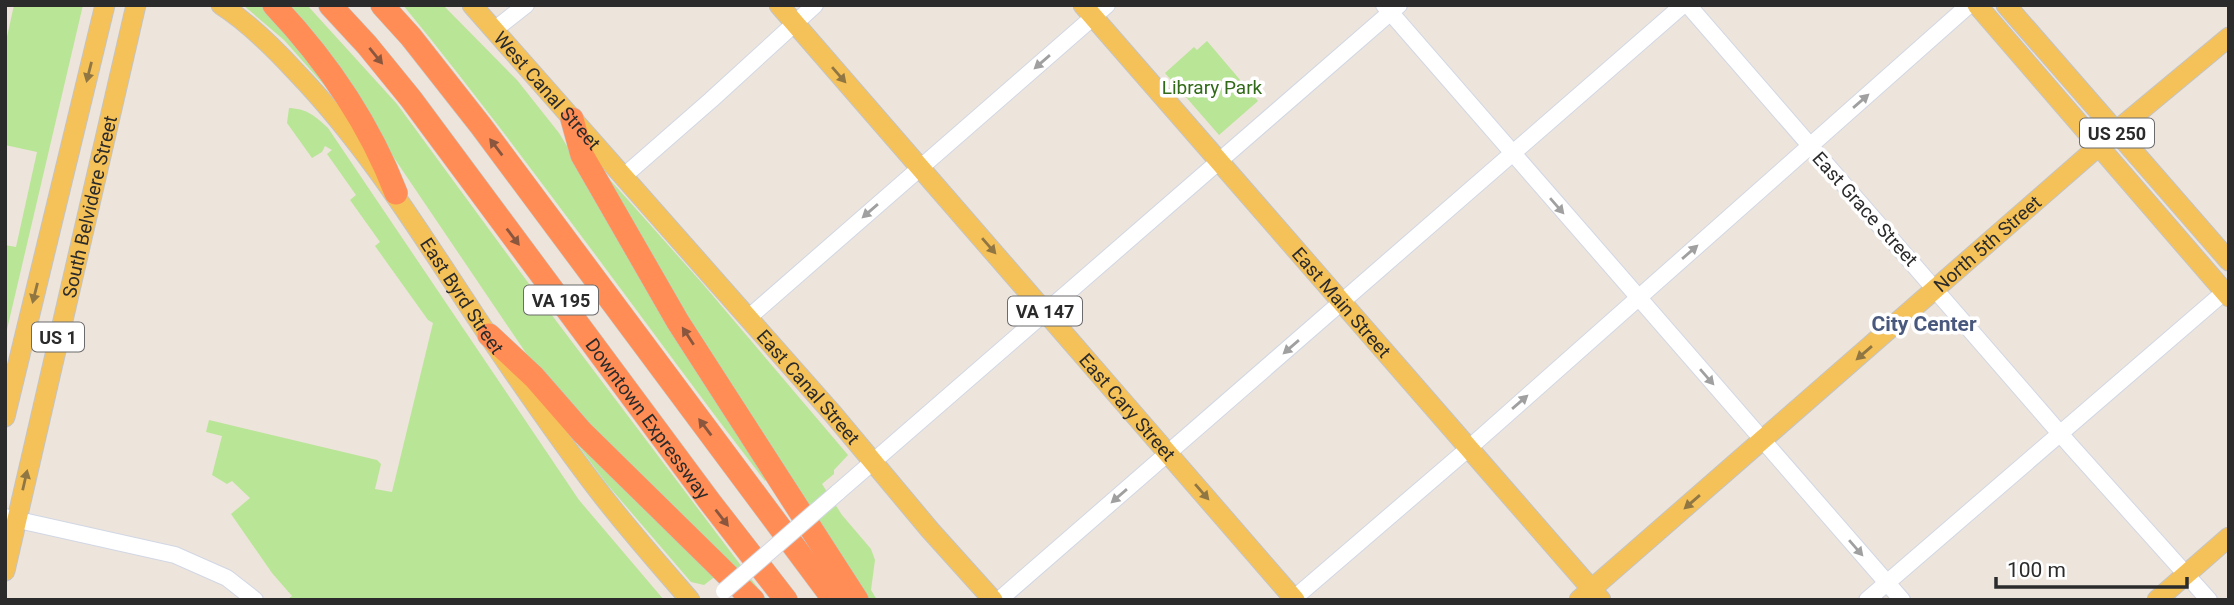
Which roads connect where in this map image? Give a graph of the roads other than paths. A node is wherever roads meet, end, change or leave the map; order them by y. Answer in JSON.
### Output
{"nodes":[{"id":1,"x":104,"y":5,"type":"edge"},
{"id":2,"x":136,"y":5,"type":"edge"},
{"id":3,"x":221,"y":5,"type":"edge"},
{"id":4,"x":274,"y":5,"type":"edge"},
{"id":5,"x":330,"y":5,"type":"edge"},
{"id":6,"x":382,"y":5,"type":"edge"},
{"id":7,"x":472,"y":5,"type":"edge"},
{"id":8,"x":526,"y":5,"type":"edge"},
{"id":9,"x":779,"y":5,"type":"edge"},
{"id":10,"x":815,"y":5,"type":"edge"},
{"id":11,"x":1686,"y":5,"type":"edge"},
{"id":12,"x":1969,"y":5,"type":"edge"},
{"id":13,"x":1977,"y":5,"type":"edge"},
{"id":14,"x":2007,"y":5,"type":"edge"},
{"id":15,"x":1391,"y":8,"type":"edge"},
{"id":16,"x":1094,"y":9,"type":"edge"},
{"id":17,"x":795,"y":23,"type":"junction"},
{"id":18,"x":494,"y":30,"type":"junction"},
{"id":19,"x":2229,"y":37,"type":"edge"},
{"id":20,"x":572,"y":119,"type":"junction"},
{"id":21,"x":2116,"y":131,"type":"junction"},
{"id":22,"x":1809,"y":146,"type":"junction"},
{"id":23,"x":2099,"y":147,"type":"junction"},
{"id":24,"x":1512,"y":154,"type":"junction"},
{"id":25,"x":1220,"y":162,"type":"junction"},
{"id":26,"x":920,"y":168,"type":"junction"},
{"id":27,"x":624,"y":176,"type":"junction"},
{"id":28,"x":396,"y":193,"type":"junction"},
{"id":29,"x":2229,"y":261,"type":"edge"},
{"id":30,"x":1937,"y":290,"type":"junction"},
{"id":31,"x":2227,"y":292,"type":"edge"},
{"id":32,"x":1637,"y":298,"type":"junction"},
{"id":33,"x":1342,"y":303,"type":"junction"},
{"id":34,"x":1045,"y":312,"type":"junction"},
{"id":35,"x":748,"y":318,"type":"junction"},
{"id":36,"x":489,"y":335,"type":"junction"},
{"id":37,"x":5,"y":416,"type":"edge"},
{"id":38,"x":2061,"y":433,"type":"junction"},
{"id":39,"x":1763,"y":440,"type":"junction"},
{"id":40,"x":1469,"y":448,"type":"junction"},
{"id":41,"x":1168,"y":453,"type":"junction"},
{"id":42,"x":873,"y":461,"type":"junction"},
{"id":43,"x":11,"y":518,"type":"edge"},
{"id":44,"x":2229,"y":537,"type":"edge"},
{"id":45,"x":5,"y":571,"type":"edge"},
{"id":46,"x":2187,"y":574,"type":"junction"},
{"id":47,"x":1887,"y":583,"type":"junction"},
{"id":48,"x":718,"y":595,"type":"edge"},
{"id":49,"x":1591,"y":596,"type":"edge"},
{"id":50,"x":1294,"y":599,"type":"edge"},
{"id":51,"x":256,"y":600,"type":"edge"},
{"id":52,"x":690,"y":600,"type":"edge"},
{"id":53,"x":753,"y":600,"type":"edge"},
{"id":54,"x":786,"y":600,"type":"edge"},
{"id":55,"x":834,"y":600,"type":"edge"},
{"id":56,"x":857,"y":600,"type":"edge"},
{"id":57,"x":993,"y":600,"type":"edge"},
{"id":58,"x":999,"y":600,"type":"edge"},
{"id":59,"x":1867,"y":600,"type":"edge"},
{"id":60,"x":1902,"y":600,"type":"edge"},
{"id":61,"x":2157,"y":600,"type":"edge"},
{"id":62,"x":2210,"y":600,"type":"edge"}],
"edges":[{"from":1,"to":37,"type":"main road","name":"South Belvidere Street","number":"US 1","one_way":true},
{"from":43,"to":2,"type":"main road","name":"South Belvidere Street","number":"US 1","one_way":true},
{"from":3,"to":28,"type":"main road","name":"East Byrd Street"},
{"from":4,"to":28,"type":"highway"},
{"from":5,"to":54,"type":"highway","name":"Downtown Expressway","number":"VA 195","one_way":true},
{"from":55,"to":6,"type":"highway","name":"Downtown Expressway","number":"VA 195","one_way":true},
{"from":7,"to":18,"type":"main road","name":"West Canal Street"},
{"from":8,"to":18,"type":"street"},
{"from":9,"to":17,"type":"main road","number":"VA 147"},
{"from":10,"to":17,"type":"street"},
{"from":11,"to":22,"type":"street","name":"East Grace Street"},
{"from":11,"to":24,"type":"street"},
{"from":22,"to":12,"type":"street","one_way":true},
{"from":13,"to":23,"type":"main road","number":"US 250"},
{"from":14,"to":21,"type":"main road","number":"US 250"},
{"from":15,"to":24,"type":"street"},
{"from":15,"to":25,"type":"street"},
{"from":16,"to":25,"type":"main road","name":"East Main Street"},
{"from":16,"to":26,"type":"street","one_way":true},
{"from":17,"to":26,"type":"main road","name":"East Cary Street","number":"VA 147","one_way":true},
{"from":17,"to":27,"type":"street"},
{"from":18,"to":20,"type":"main road","name":"West Canal Street"},
{"from":19,"to":21,"type":"main road","name":"North 5th Street"},
{"from":20,"to":27,"type":"main road","name":"West Canal Street"},
{"from":56,"to":20,"type":"highway","one_way":true},
{"from":21,"to":23,"type":"main road","name":"North 5th Street"},
{"from":21,"to":29,"type":"main road","number":"US 250"},
{"from":22,"to":30,"type":"street","name":"East Grace Street"},
{"from":32,"to":22,"type":"street","one_way":true},
{"from":23,"to":30,"type":"main road","name":"North 5th Street"},
{"from":23,"to":31,"type":"main road","number":"US 250"},
{"from":24,"to":32,"type":"street","one_way":true},
{"from":24,"to":33,"type":"street"},
{"from":25,"to":33,"type":"main road","name":"East Main Street"},
{"from":25,"to":34,"type":"street"},
{"from":26,"to":34,"type":"main road","name":"East Cary Street","number":"VA 147","one_way":true},
{"from":26,"to":35,"type":"street","one_way":true},
{"from":27,"to":35,"type":"main road","name":"East Canal Street"},
{"from":28,"to":36,"type":"main road","name":"East Byrd Street"},
{"from":30,"to":38,"type":"street","name":"East Grace Street"},
{"from":30,"to":39,"type":"main road","name":"North 5th Street","one_way":true},
{"from":31,"to":38,"type":"street"},
{"from":32,"to":39,"type":"street","one_way":true},
{"from":40,"to":32,"type":"street","one_way":true},
{"from":33,"to":40,"type":"main road","name":"East Main Street"},
{"from":33,"to":41,"type":"street","one_way":true},
{"from":34,"to":41,"type":"main road","name":"East Cary Street","number":"VA 147"},
{"from":34,"to":42,"type":"street"},
{"from":35,"to":42,"type":"main road","name":"East Canal Street"},
{"from":36,"to":52,"type":"main road","name":"East Byrd Street"},
{"from":36,"to":53,"type":"highway"},
{"from":38,"to":46,"type":"street","name":"East Grace Street"},
{"from":38,"to":47,"type":"street"},
{"from":39,"to":47,"type":"street","one_way":true},
{"from":39,"to":49,"type":"main road","name":"North 5th Street","one_way":true},
{"from":40,"to":49,"type":"main road","name":"East Main Street"},
{"from":40,"to":50,"type":"street"},
{"from":41,"to":50,"type":"main road","name":"East Cary Street","number":"VA 147","one_way":true},
{"from":41,"to":58,"type":"street","one_way":true},
{"from":42,"to":48,"type":"street","bridge":true},
{"from":42,"to":57,"type":"main road","name":"East Canal Street"},
{"from":43,"to":45,"type":"main road","name":"South Belvidere Street","number":"US 1"},
{"from":43,"to":51,"type":"street"},
{"from":44,"to":46,"type":"main road"},
{"from":46,"to":61,"type":"main road"},
{"from":46,"to":62,"type":"street","name":"East Grace Street"},
{"from":47,"to":59,"type":"street"},
{"from":47,"to":60,"type":"street"}]}
